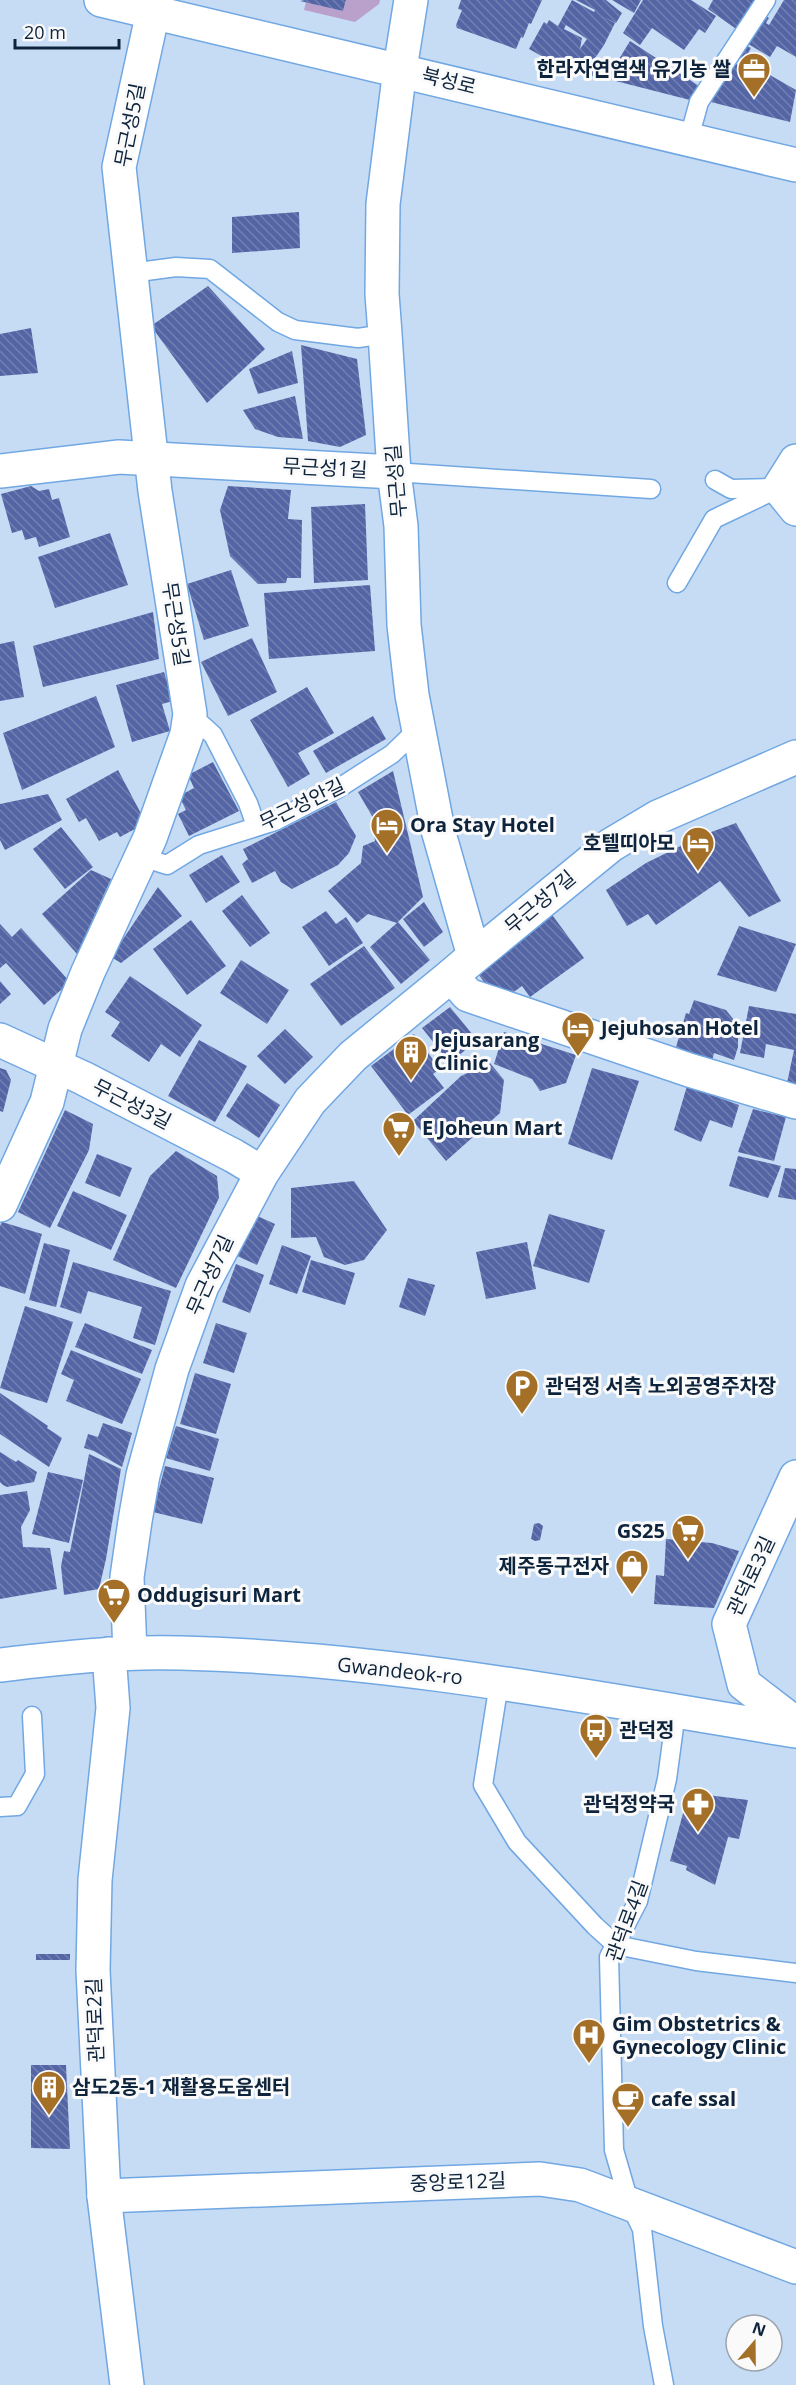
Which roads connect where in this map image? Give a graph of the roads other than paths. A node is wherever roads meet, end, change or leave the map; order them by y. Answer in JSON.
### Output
{"nodes":[{"id":1,"x":411,"y":0,"type":"edge"},
{"id":2,"x":766,"y":0,"type":"edge"},
{"id":3,"x":107,"y":1,"type":"edge"},
{"id":4,"x":169,"y":10,"type":"edge"},
{"id":5,"x":400,"y":69,"type":"junction"},
{"id":6,"x":689,"y":138,"type":"junction"},
{"id":7,"x":796,"y":165,"type":"edge"},
{"id":8,"x":131,"y":273,"type":"junction"},
{"id":9,"x":385,"y":334,"type":"junction"},
{"id":10,"x":152,"y":459,"type":"junction"},
{"id":11,"x":0,"y":471,"type":"edge"},
{"id":12,"x":394,"y":472,"type":"junction"},
{"id":13,"x":715,"y":480,"type":"dead end"},
{"id":14,"x":790,"y":486,"type":"edge"},
{"id":15,"x":651,"y":489,"type":"dead end"},
{"id":16,"x":678,"y":583,"type":"dead end"},
{"id":17,"x":190,"y":714,"type":"junction"},
{"id":18,"x":417,"y":730,"type":"junction"},
{"id":19,"x":796,"y":757,"type":"edge"},
{"id":20,"x":256,"y":826,"type":"junction"},
{"id":21,"x":142,"y":857,"type":"junction"},
{"id":22,"x":462,"y":966,"type":"junction"},
{"id":23,"x":0,"y":1040,"type":"edge"},
{"id":24,"x":56,"y":1066,"type":"junction"},
{"id":25,"x":796,"y":1102,"type":"edge"},
{"id":26,"x":262,"y":1173,"type":"junction"},
{"id":27,"x":0,"y":1205,"type":"edge"},
{"id":28,"x":796,"y":1477,"type":"edge"},
{"id":29,"x":120,"y":1654,"type":"junction"},
{"id":30,"x":0,"y":1665,"type":"edge"},
{"id":31,"x":499,"y":1683,"type":"junction"},
{"id":32,"x":676,"y":1712,"type":"junction"},
{"id":33,"x":32,"y":1716,"type":"dead end"},
{"id":34,"x":796,"y":1724,"type":"edge"},
{"id":35,"x":796,"y":1731,"type":"edge"},
{"id":36,"x":0,"y":1808,"type":"edge"},
{"id":37,"x":616,"y":1945,"type":"junction"},
{"id":38,"x":796,"y":1973,"type":"edge"},
{"id":39,"x":104,"y":2196,"type":"junction"},
{"id":40,"x":629,"y":2202,"type":"junction"},
{"id":41,"x":796,"y":2267,"type":"edge"},
{"id":42,"x":127,"y":2385,"type":"edge"},
{"id":43,"x":664,"y":2385,"type":"edge"}],
"edges":[{"from":1,"to":5,"type":"street","name":"무근성길"},
{"from":2,"to":6,"type":"lane"},
{"from":3,"to":4,"type":"street","name":"북성로"},
{"from":4,"to":5,"type":"street","name":"북성로"},
{"from":4,"to":8,"type":"street","name":"무근성5길"},
{"from":5,"to":6,"type":"street","name":"북성로"},
{"from":5,"to":9,"type":"street","name":"무근성길"},
{"from":6,"to":7,"type":"street","name":"북성로"},
{"from":8,"to":9,"type":"lane"},
{"from":8,"to":10,"type":"street","name":"무근성5길"},
{"from":9,"to":12,"type":"street","name":"무근성길"},
{"from":10,"to":11,"type":"street","name":"무근성1길"},
{"from":10,"to":12,"type":"street","name":"무근성1길"},
{"from":10,"to":17,"type":"street","name":"무근성5길"},
{"from":12,"to":15,"type":"lane","name":"무근성1길"},
{"from":12,"to":18,"type":"street","name":"무근성길"},
{"from":13,"to":14,"type":"lane"},
{"from":14,"to":16,"type":"lane"},
{"from":17,"to":20,"type":"lane"},
{"from":17,"to":21,"type":"street","name":"무근성5길"},
{"from":18,"to":20,"type":"lane","name":"무근성안길"},
{"from":18,"to":22,"type":"street","name":"무근성길"},
{"from":19,"to":22,"type":"street","name":"무근성7길"},
{"from":20,"to":21,"type":"lane","name":"무근성안길"},
{"from":21,"to":24,"type":"street","name":"무근성5길"},
{"from":22,"to":25,"type":"street"},
{"from":22,"to":26,"type":"street","name":"무근성7길"},
{"from":23,"to":24,"type":"street","name":"무근성3길"},
{"from":24,"to":26,"type":"street","name":"무근성3길"},
{"from":24,"to":27,"type":"street","name":"무근성5길"},
{"from":26,"to":29,"type":"street","name":"무근성7길"},
{"from":28,"to":34,"type":"street","name":"관덕로3길"},
{"from":29,"to":30,"type":"street","name":"Gwandeok-ro"},
{"from":29,"to":31,"type":"street","name":"Gwandeok-ro"},
{"from":29,"to":39,"type":"street","name":"관덕로2길"},
{"from":31,"to":32,"type":"street","name":"Gwandeok-ro"},
{"from":31,"to":37,"type":"lane"},
{"from":32,"to":35,"type":"street","name":"Gwandeok-ro"},
{"from":32,"to":37,"type":"lane","name":"관덕로4길"},
{"from":33,"to":36,"type":"lane"},
{"from":37,"to":38,"type":"lane"},
{"from":37,"to":40,"type":"lane","name":"관덕로4길"},
{"from":39,"to":40,"type":"street","name":"중앙로12길"},
{"from":39,"to":42,"type":"street","name":"관덕로2길"},
{"from":40,"to":41,"type":"street","name":"중앙로12길"},
{"from":40,"to":43,"type":"lane","name":"관덕로4길"}]}
